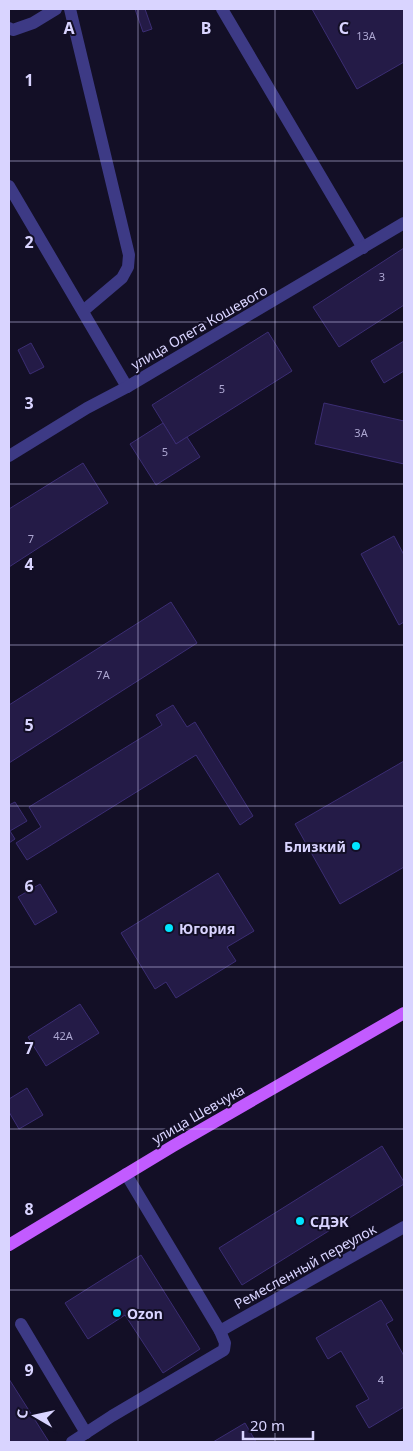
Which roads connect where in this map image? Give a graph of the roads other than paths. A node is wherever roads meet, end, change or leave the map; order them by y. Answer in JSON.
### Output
{"nodes":[{"id":1,"x":56,"y":9,"type":"edge"},
{"id":2,"x":70,"y":9,"type":"edge"},
{"id":3,"x":222,"y":9,"type":"edge"},
{"id":4,"x":9,"y":28,"type":"edge"},
{"id":5,"x":9,"y":186,"type":"edge"},
{"id":6,"x":404,"y":223,"type":"edge"},
{"id":7,"x":363,"y":248,"type":"junction"},
{"id":8,"x":83,"y":311,"type":"junction"},
{"id":9,"x":127,"y":387,"type":"junction"},
{"id":10,"x":9,"y":456,"type":"edge"},
{"id":11,"x":404,"y":1013,"type":"edge"},
{"id":12,"x":126,"y":1174,"type":"junction"},
{"id":13,"x":404,"y":1228,"type":"edge"},
{"id":14,"x":9,"y":1245,"type":"edge"},
{"id":15,"x":21,"y":1324,"type":"dead end"},
{"id":16,"x":220,"y":1331,"type":"junction"},
{"id":17,"x":86,"y":1433,"type":"junction"},
{"id":18,"x":72,"y":1442,"type":"edge"}],
"edges":[{"from":1,"to":4,"type":"street"},
{"from":2,"to":8,"type":"street"},
{"from":3,"to":7,"type":"street"},
{"from":5,"to":8,"type":"street"},
{"from":6,"to":7,"type":"street","name":"улица Олега Кошевого"},
{"from":7,"to":9,"type":"street","name":"улица Олега Кошевого"},
{"from":8,"to":9,"type":"street"},
{"from":9,"to":10,"type":"street","name":"улица Олега Кошевого"},
{"from":11,"to":12,"type":"main road","name":"улица Шевчука"},
{"from":12,"to":14,"type":"main road","name":"улица Шевчука"},
{"from":12,"to":16,"type":"street"},
{"from":13,"to":16,"type":"street","name":"Ремесленный переулок"},
{"from":15,"to":17,"type":"street"},
{"from":16,"to":17,"type":"street"},
{"from":17,"to":18,"type":"street"}]}
